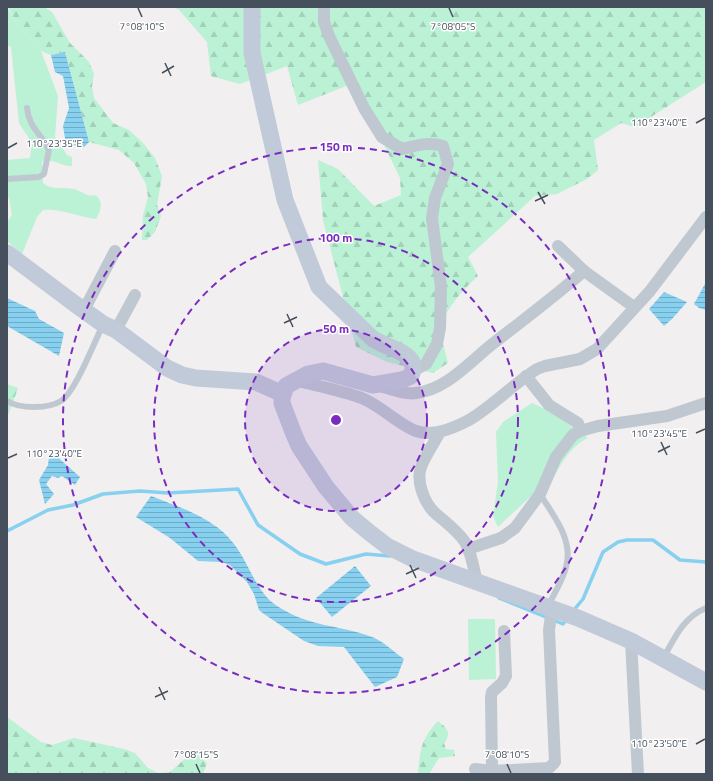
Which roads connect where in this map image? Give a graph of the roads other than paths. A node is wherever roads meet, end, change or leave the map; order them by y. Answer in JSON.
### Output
{"nodes":[{"id":1,"x":252,"y":7,"type":"edge"},
{"id":2,"x":324,"y":7,"type":"edge"},
{"id":3,"x":27,"y":108,"type":"dead end"},
{"id":4,"x":7,"y":179,"type":"edge"},
{"id":5,"x":706,"y":217,"type":"edge"},
{"id":6,"x":558,"y":246,"type":"dead end"},
{"id":7,"x":115,"y":251,"type":"dead end"},
{"id":8,"x":7,"y":253,"type":"edge"},
{"id":9,"x":584,"y":271,"type":"junction"},
{"id":10,"x":135,"y":295,"type":"dead end"},
{"id":11,"x":634,"y":307,"type":"junction"},
{"id":12,"x":84,"y":310,"type":"junction"},
{"id":13,"x":110,"y":327,"type":"junction"},
{"id":14,"x":413,"y":371,"type":"junction"},
{"id":15,"x":526,"y":376,"type":"junction"},
{"id":16,"x":294,"y":380,"type":"junction"},
{"id":17,"x":373,"y":385,"type":"junction"},
{"id":18,"x":283,"y":394,"type":"junction"},
{"id":19,"x":7,"y":401,"type":"edge"},
{"id":20,"x":706,"y":403,"type":"edge"},
{"id":21,"x":580,"y":431,"type":"junction"},
{"id":22,"x":440,"y":432,"type":"junction"},
{"id":23,"x":540,"y":494,"type":"junction"},
{"id":24,"x":468,"y":549,"type":"junction"},
{"id":25,"x":477,"y":583,"type":"junction"},
{"id":26,"x":706,"y":608,"type":"edge"},
{"id":27,"x":559,"y":612,"type":"junction"},
{"id":28,"x":504,"y":631,"type":"dead end"},
{"id":29,"x":631,"y":641,"type":"junction"},
{"id":30,"x":664,"y":658,"type":"junction"},
{"id":31,"x":706,"y":682,"type":"edge"},
{"id":32,"x":475,"y":769,"type":"dead end"},
{"id":33,"x":492,"y":771,"type":"junction"},
{"id":34,"x":638,"y":774,"type":"edge"}],
"edges":[{"from":1,"to":14,"type":"street"},
{"from":2,"to":14,"type":"street"},
{"from":3,"to":4,"type":"lane"},
{"from":5,"to":11,"type":"street"},
{"from":6,"to":9,"type":"street"},
{"from":7,"to":12,"type":"street"},
{"from":8,"to":12,"type":"street"},
{"from":9,"to":11,"type":"street"},
{"from":9,"to":17,"type":"street"},
{"from":10,"to":13,"type":"street"},
{"from":11,"to":15,"type":"street"},
{"from":12,"to":13,"type":"street"},
{"from":13,"to":18,"type":"street"},
{"from":13,"to":19,"type":"lane"},
{"from":14,"to":17,"type":"street"},
{"from":15,"to":21,"type":"street"},
{"from":15,"to":22,"type":"street"},
{"from":16,"to":17,"type":"street"},
{"from":16,"to":18,"type":"street"},
{"from":16,"to":22,"type":"street"},
{"from":18,"to":25,"type":"street"},
{"from":20,"to":21,"type":"street"},
{"from":21,"to":23,"type":"street"},
{"from":22,"to":24,"type":"street"},
{"from":23,"to":24,"type":"street"},
{"from":23,"to":27,"type":"lane"},
{"from":24,"to":25,"type":"street"},
{"from":25,"to":27,"type":"street"},
{"from":26,"to":30,"type":"lane"},
{"from":27,"to":29,"type":"street"},
{"from":27,"to":33,"type":"street"},
{"from":28,"to":33,"type":"street"},
{"from":29,"to":30,"type":"street"},
{"from":29,"to":34,"type":"street"},
{"from":30,"to":31,"type":"street"},
{"from":32,"to":33,"type":"street"}]}
